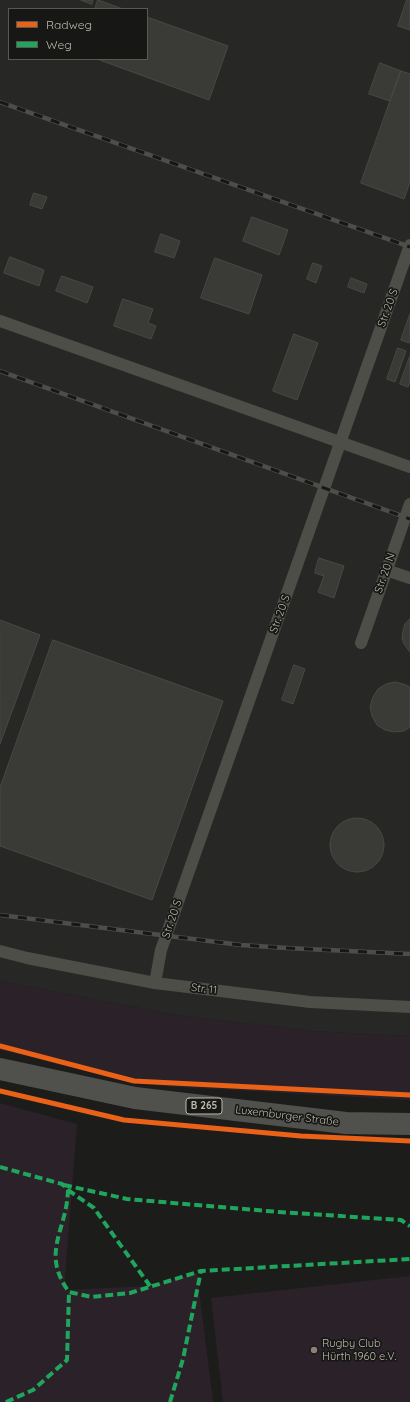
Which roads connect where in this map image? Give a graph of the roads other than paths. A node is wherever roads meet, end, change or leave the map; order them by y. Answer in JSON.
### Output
{"nodes":[{"id":1,"x":410,"y":245,"type":"edge"},
{"id":2,"x":0,"y":321,"type":"edge"},
{"id":3,"x":340,"y":442,"type":"junction"},
{"id":4,"x":410,"y":467,"type":"edge"},
{"id":5,"x":410,"y":504,"type":"edge"},
{"id":6,"x":386,"y":570,"type":"junction"},
{"id":7,"x":410,"y":578,"type":"edge"},
{"id":8,"x":361,"y":642,"type":"dead end"},
{"id":9,"x":0,"y":951,"type":"edge"},
{"id":10,"x":155,"y":983,"type":"junction"},
{"id":11,"x":410,"y":1007,"type":"edge"},
{"id":12,"x":0,"y":1069,"type":"edge"},
{"id":13,"x":410,"y":1124,"type":"edge"}],
"edges":[{"from":1,"to":3,"type":"lane","name":"Str. 20 S"},
{"from":2,"to":3,"type":"lane"},
{"from":3,"to":4,"type":"lane"},
{"from":3,"to":10,"type":"lane","name":"Str. 20 S"},
{"from":5,"to":6,"type":"lane","name":"Str. 20 N"},
{"from":6,"to":7,"type":"lane"},
{"from":6,"to":8,"type":"lane","name":"Str. 20 N"},
{"from":9,"to":10,"type":"lane","name":"Str. 11"},
{"from":10,"to":11,"type":"lane","name":"Str. 11"},
{"from":12,"to":13,"type":"main road","name":"Luxemburger Straße","number":"B 265"}]}
